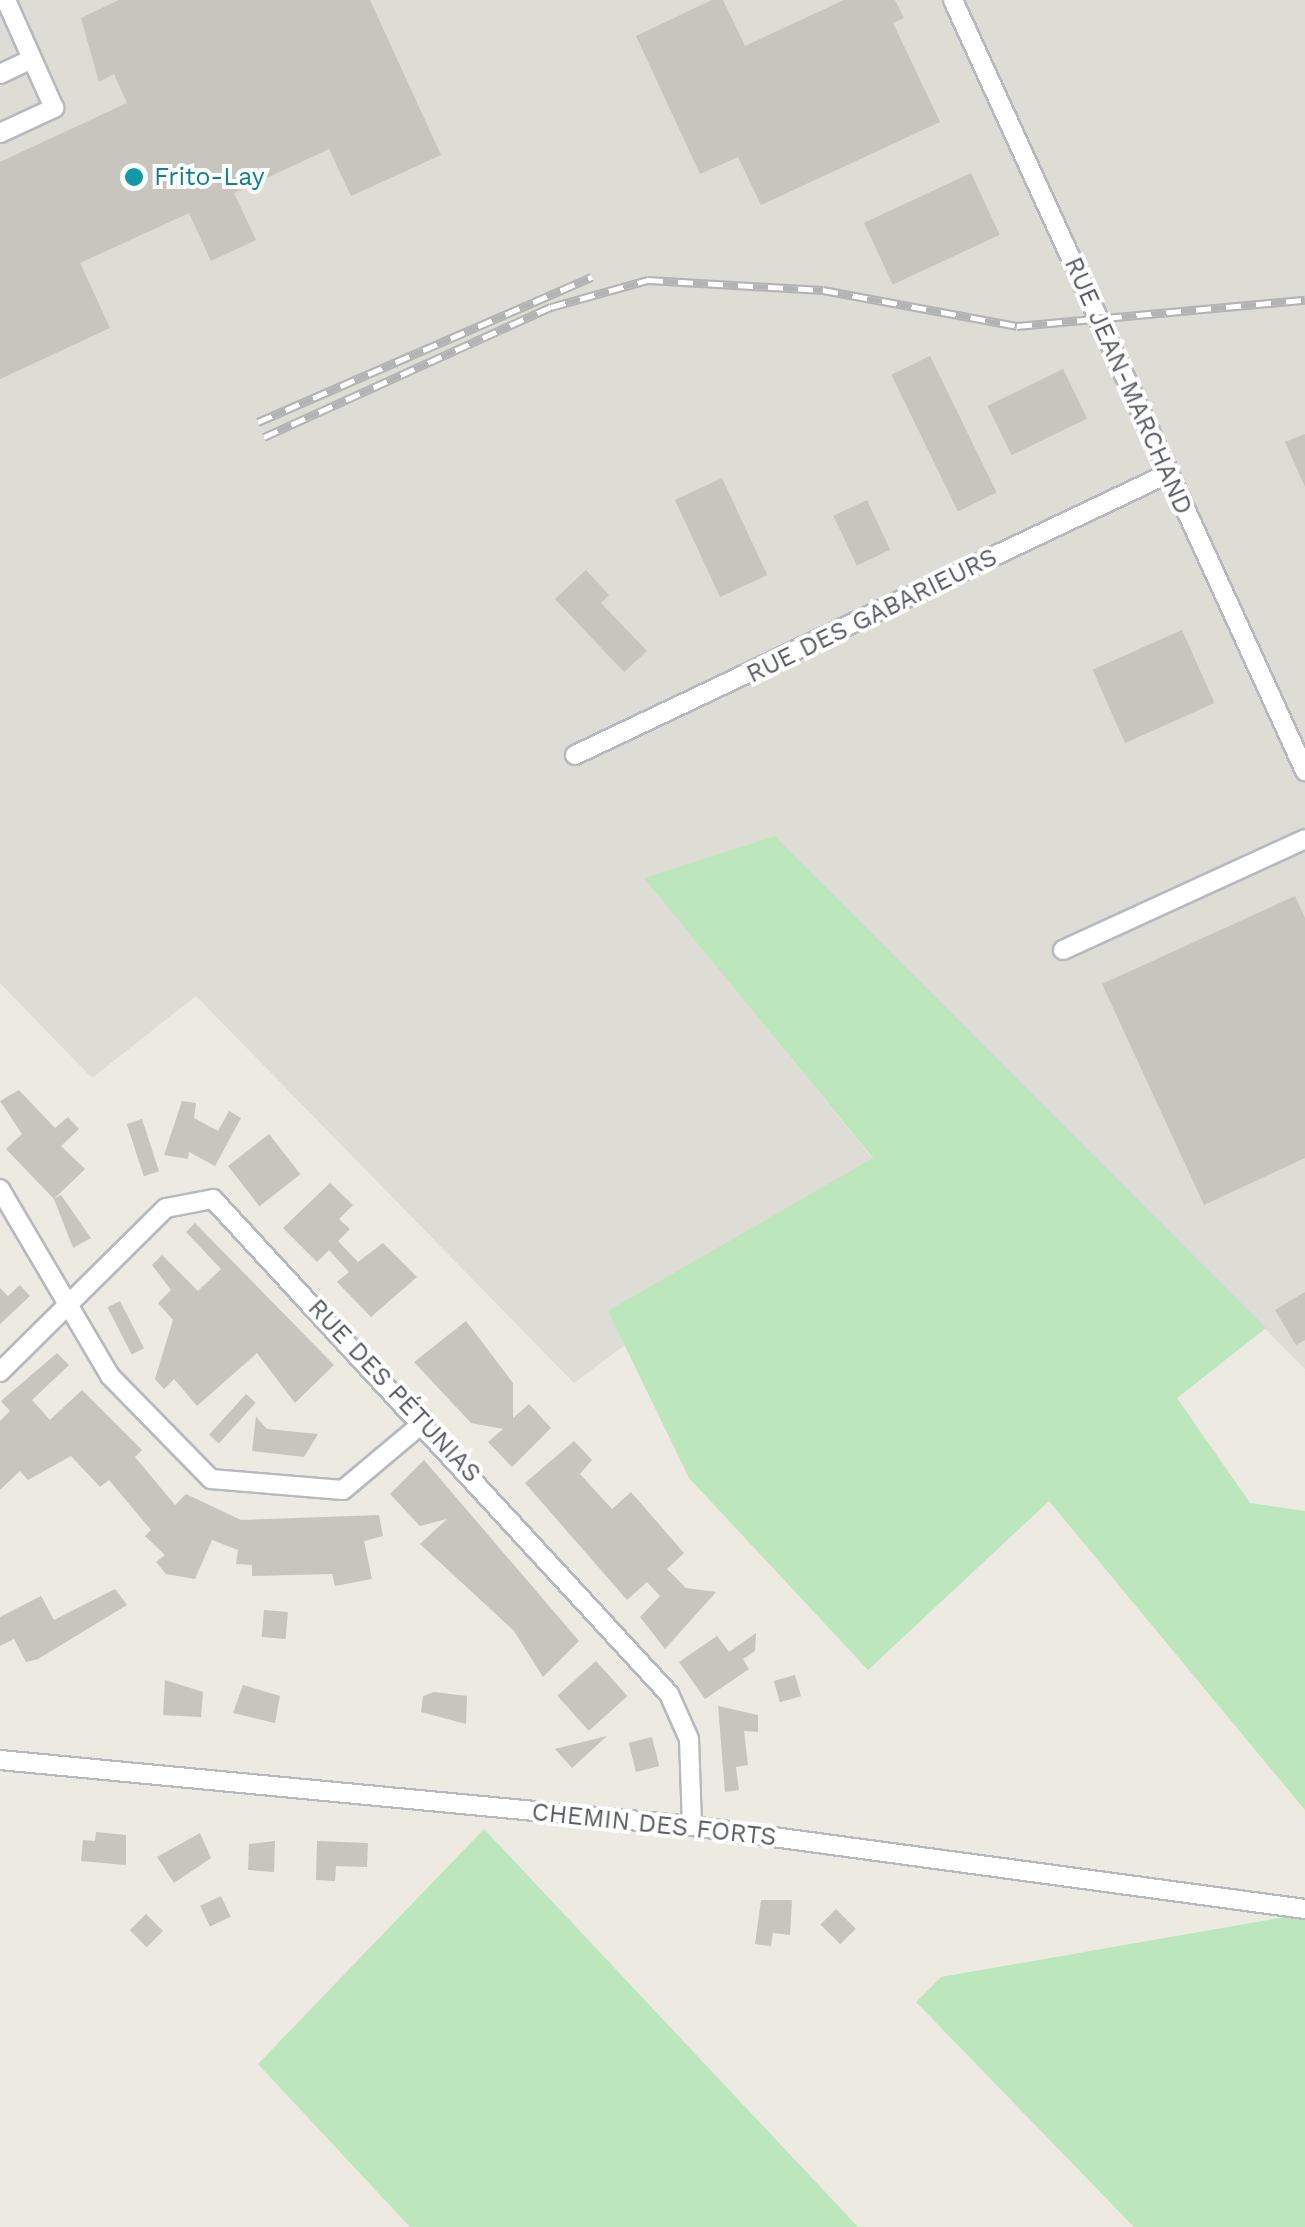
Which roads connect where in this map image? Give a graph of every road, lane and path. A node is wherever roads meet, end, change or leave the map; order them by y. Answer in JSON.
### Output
{"nodes":[{"id":1,"x":953,"y":0,"type":"edge"},
{"id":2,"x":6,"y":13,"type":"edge"},
{"id":3,"x":32,"y":60,"type":"junction"},
{"id":4,"x":0,"y":74,"type":"edge"},
{"id":5,"x":0,"y":133,"type":"edge"},
{"id":6,"x":1167,"y":474,"type":"junction"},
{"id":7,"x":575,"y":755,"type":"dead end"},
{"id":8,"x":1305,"y":772,"type":"edge"},
{"id":9,"x":1305,"y":838,"type":"edge"},
{"id":10,"x":1062,"y":950,"type":"dead end"},
{"id":11,"x":0,"y":1189,"type":"edge"},
{"id":12,"x":73,"y":1302,"type":"junction"},
{"id":13,"x":0,"y":1372,"type":"edge"},
{"id":14,"x":424,"y":1422,"type":"junction"},
{"id":15,"x":0,"y":1760,"type":"edge"},
{"id":16,"x":692,"y":1826,"type":"junction"},
{"id":17,"x":1305,"y":1909,"type":"edge"}],
"edges":[{"from":1,"to":6,"type":"street","name":"RUE JEAN-MARCHAND"},
{"from":2,"to":3,"type":"street"},
{"from":3,"to":4,"type":"street"},
{"from":3,"to":5,"type":"street"},
{"from":6,"to":7,"type":"street","name":"RUE DES GABARIEURS"},
{"from":6,"to":8,"type":"street","name":"RUE JEAN-MARCHAND"},
{"from":9,"to":10,"type":"street"},
{"from":11,"to":12,"type":"street"},
{"from":12,"to":13,"type":"street","name":"RUE DES PÉTUNIAS"},
{"from":12,"to":14,"type":"street"},
{"from":12,"to":14,"type":"street","name":"RUE DES PÉTUNIAS"},
{"from":14,"to":16,"type":"street","name":"RUE DES PÉTUNIAS"},
{"from":15,"to":16,"type":"street","name":"CHEMIN DES FORTS"},
{"from":16,"to":17,"type":"street","name":"CHEMIN DES FORTS"}]}
